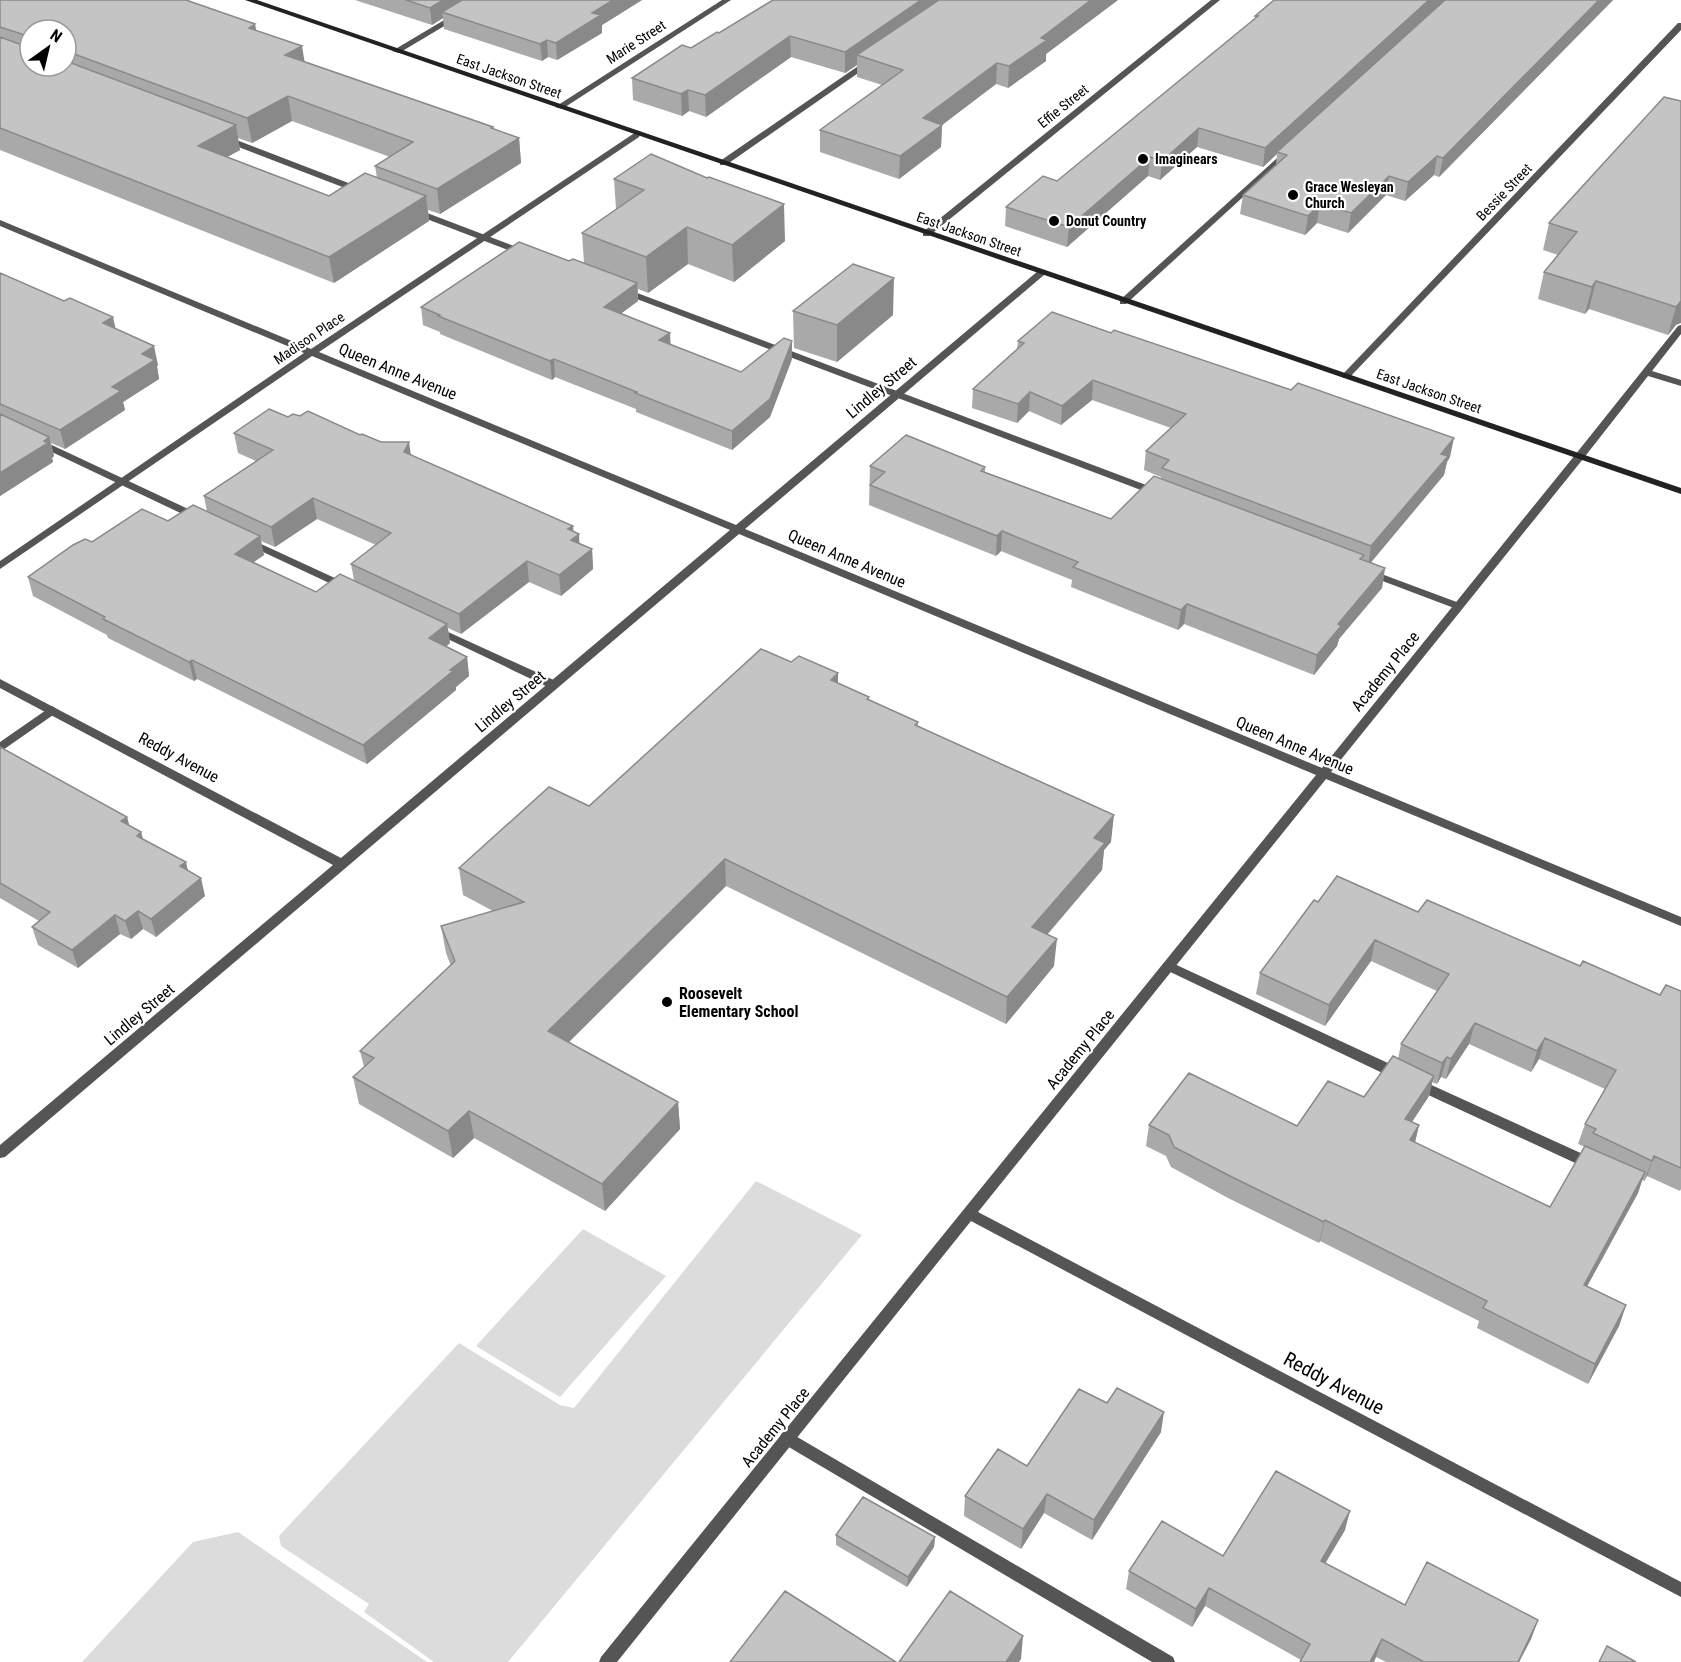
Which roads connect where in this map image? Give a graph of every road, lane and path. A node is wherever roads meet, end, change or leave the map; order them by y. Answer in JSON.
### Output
{"nodes":[{"id":1,"x":249,"y":0,"type":"edge"},
{"id":2,"x":484,"y":0,"type":"edge"},
{"id":3,"x":727,"y":0,"type":"edge"},
{"id":4,"x":1216,"y":0,"type":"edge"},
{"id":5,"x":1681,"y":26,"type":"edge"},
{"id":6,"x":396,"y":51,"type":"junction"},
{"id":7,"x":875,"y":59,"type":"edge"},
{"id":8,"x":559,"y":107,"type":"junction"},
{"id":9,"x":214,"y":135,"type":"edge"},
{"id":10,"x":636,"y":135,"type":"junction"},
{"id":11,"x":1297,"y":143,"type":"edge"},
{"id":12,"x":723,"y":163,"type":"junction"},
{"id":13,"x":370,"y":195,"type":"edge"},
{"id":14,"x":404,"y":207,"type":"edge"},
{"id":15,"x":0,"y":223,"type":"edge"},
{"id":16,"x":926,"y":234,"type":"junction"},
{"id":17,"x":483,"y":237,"type":"junction"},
{"id":18,"x":539,"y":258,"type":"edge"},
{"id":19,"x":1041,"y":273,"type":"junction"},
{"id":20,"x":617,"y":288,"type":"edge"},
{"id":21,"x":1123,"y":302,"type":"junction"},
{"id":22,"x":1681,"y":328,"type":"edge"},
{"id":23,"x":312,"y":352,"type":"junction"},
{"id":24,"x":1646,"y":372,"type":"junction"},
{"id":25,"x":1346,"y":376,"type":"junction"},
{"id":26,"x":1681,"y":383,"type":"edge"},
{"id":27,"x":898,"y":394,"type":"junction"},
{"id":28,"x":31,"y":438,"type":"edge"},
{"id":29,"x":1579,"y":457,"type":"junction"},
{"id":30,"x":123,"y":482,"type":"junction"},
{"id":31,"x":1681,"y":491,"type":"edge"},
{"id":32,"x":1167,"y":496,"type":"edge"},
{"id":33,"x":209,"y":523,"type":"edge"},
{"id":34,"x":738,"y":529,"type":"junction"},
{"id":35,"x":242,"y":538,"type":"edge"},
{"id":36,"x":0,"y":566,"type":"edge"},
{"id":37,"x":1358,"y":568,"type":"edge"},
{"id":38,"x":360,"y":594,"type":"edge"},
{"id":39,"x":1458,"y":606,"type":"junction"},
{"id":40,"x":424,"y":624,"type":"edge"},
{"id":41,"x":0,"y":682,"type":"edge"},
{"id":42,"x":554,"y":685,"type":"junction"},
{"id":43,"x":52,"y":710,"type":"junction"},
{"id":44,"x":0,"y":748,"type":"edge"},
{"id":45,"x":1323,"y":773,"type":"junction"},
{"id":46,"x":342,"y":864,"type":"junction"},
{"id":47,"x":1681,"y":922,"type":"edge"},
{"id":48,"x":1168,"y":966,"type":"junction"},
{"id":49,"x":0,"y":1154,"type":"edge"},
{"id":50,"x":1605,"y":1171,"type":"edge"},
{"id":51,"x":968,"y":1214,"type":"junction"},
{"id":52,"x":787,"y":1438,"type":"junction"},
{"id":53,"x":1681,"y":1590,"type":"edge"},
{"id":54,"x":607,"y":1662,"type":"edge"},
{"id":55,"x":1167,"y":1662,"type":"edge"}],
"edges":[{"from":1,"to":6,"type":"street","name":"East Jackson Street"},
{"from":2,"to":6,"type":"street"},
{"from":3,"to":8,"type":"street","name":"Marie Street"},
{"from":4,"to":16,"type":"street","name":"Effie Street"},
{"from":5,"to":25,"type":"street","name":"Bessie Street"},
{"from":6,"to":8,"type":"street","name":"East Jackson Street"},
{"from":7,"to":12,"type":"street"},
{"from":8,"to":10,"type":"street","name":"East Jackson Street"},
{"from":9,"to":13,"type":"street"},
{"from":10,"to":12,"type":"street","name":"East Jackson Street"},
{"from":10,"to":17,"type":"street","name":"Madison Place"},
{"from":11,"to":21,"type":"street"},
{"from":12,"to":16,"type":"street","name":"East Jackson Street"},
{"from":14,"to":17,"type":"street"},
{"from":15,"to":23,"type":"street","name":"Queen Anne Avenue"},
{"from":16,"to":19,"type":"street","name":"East Jackson Street"},
{"from":17,"to":18,"type":"street"},
{"from":17,"to":23,"type":"street","name":"Madison Place"},
{"from":19,"to":21,"type":"street","name":"East Jackson Street"},
{"from":19,"to":27,"type":"street","name":"Lindley Street"},
{"from":20,"to":27,"type":"street"},
{"from":21,"to":25,"type":"street","name":"East Jackson Street"},
{"from":22,"to":24,"type":"street","name":"Academy Place"},
{"from":23,"to":30,"type":"street","name":"Madison Place"},
{"from":23,"to":34,"type":"street","name":"Queen Anne Avenue"},
{"from":24,"to":26,"type":"street"},
{"from":24,"to":29,"type":"street","name":"Academy Place"},
{"from":25,"to":29,"type":"street","name":"East Jackson Street"},
{"from":27,"to":32,"type":"street"},
{"from":27,"to":34,"type":"street","name":"Lindley Street"},
{"from":28,"to":30,"type":"street"},
{"from":29,"to":31,"type":"street","name":"East Jackson Street"},
{"from":29,"to":39,"type":"street","name":"Academy Place"},
{"from":30,"to":33,"type":"street"},
{"from":30,"to":36,"type":"street","name":"Madison Place"},
{"from":34,"to":42,"type":"street","name":"Lindley Street"},
{"from":34,"to":45,"type":"street","name":"Queen Anne Avenue"},
{"from":35,"to":38,"type":"street"},
{"from":37,"to":39,"type":"street"},
{"from":39,"to":45,"type":"street","name":"Academy Place"},
{"from":40,"to":42,"type":"street"},
{"from":41,"to":43,"type":"street","name":"Reddy Avenue"},
{"from":42,"to":46,"type":"street","name":"Lindley Street"},
{"from":43,"to":44,"type":"street"},
{"from":43,"to":46,"type":"street","name":"Reddy Avenue"},
{"from":45,"to":47,"type":"street","name":"Queen Anne Avenue"},
{"from":45,"to":48,"type":"street","name":"Academy Place"},
{"from":46,"to":49,"type":"street","name":"Lindley Street"},
{"from":48,"to":50,"type":"street"},
{"from":48,"to":51,"type":"street","name":"Academy Place"},
{"from":51,"to":52,"type":"street","name":"Academy Place"},
{"from":51,"to":53,"type":"street","name":"Reddy Avenue"},
{"from":52,"to":54,"type":"street","name":"Academy Place"},
{"from":52,"to":55,"type":"street"}]}
